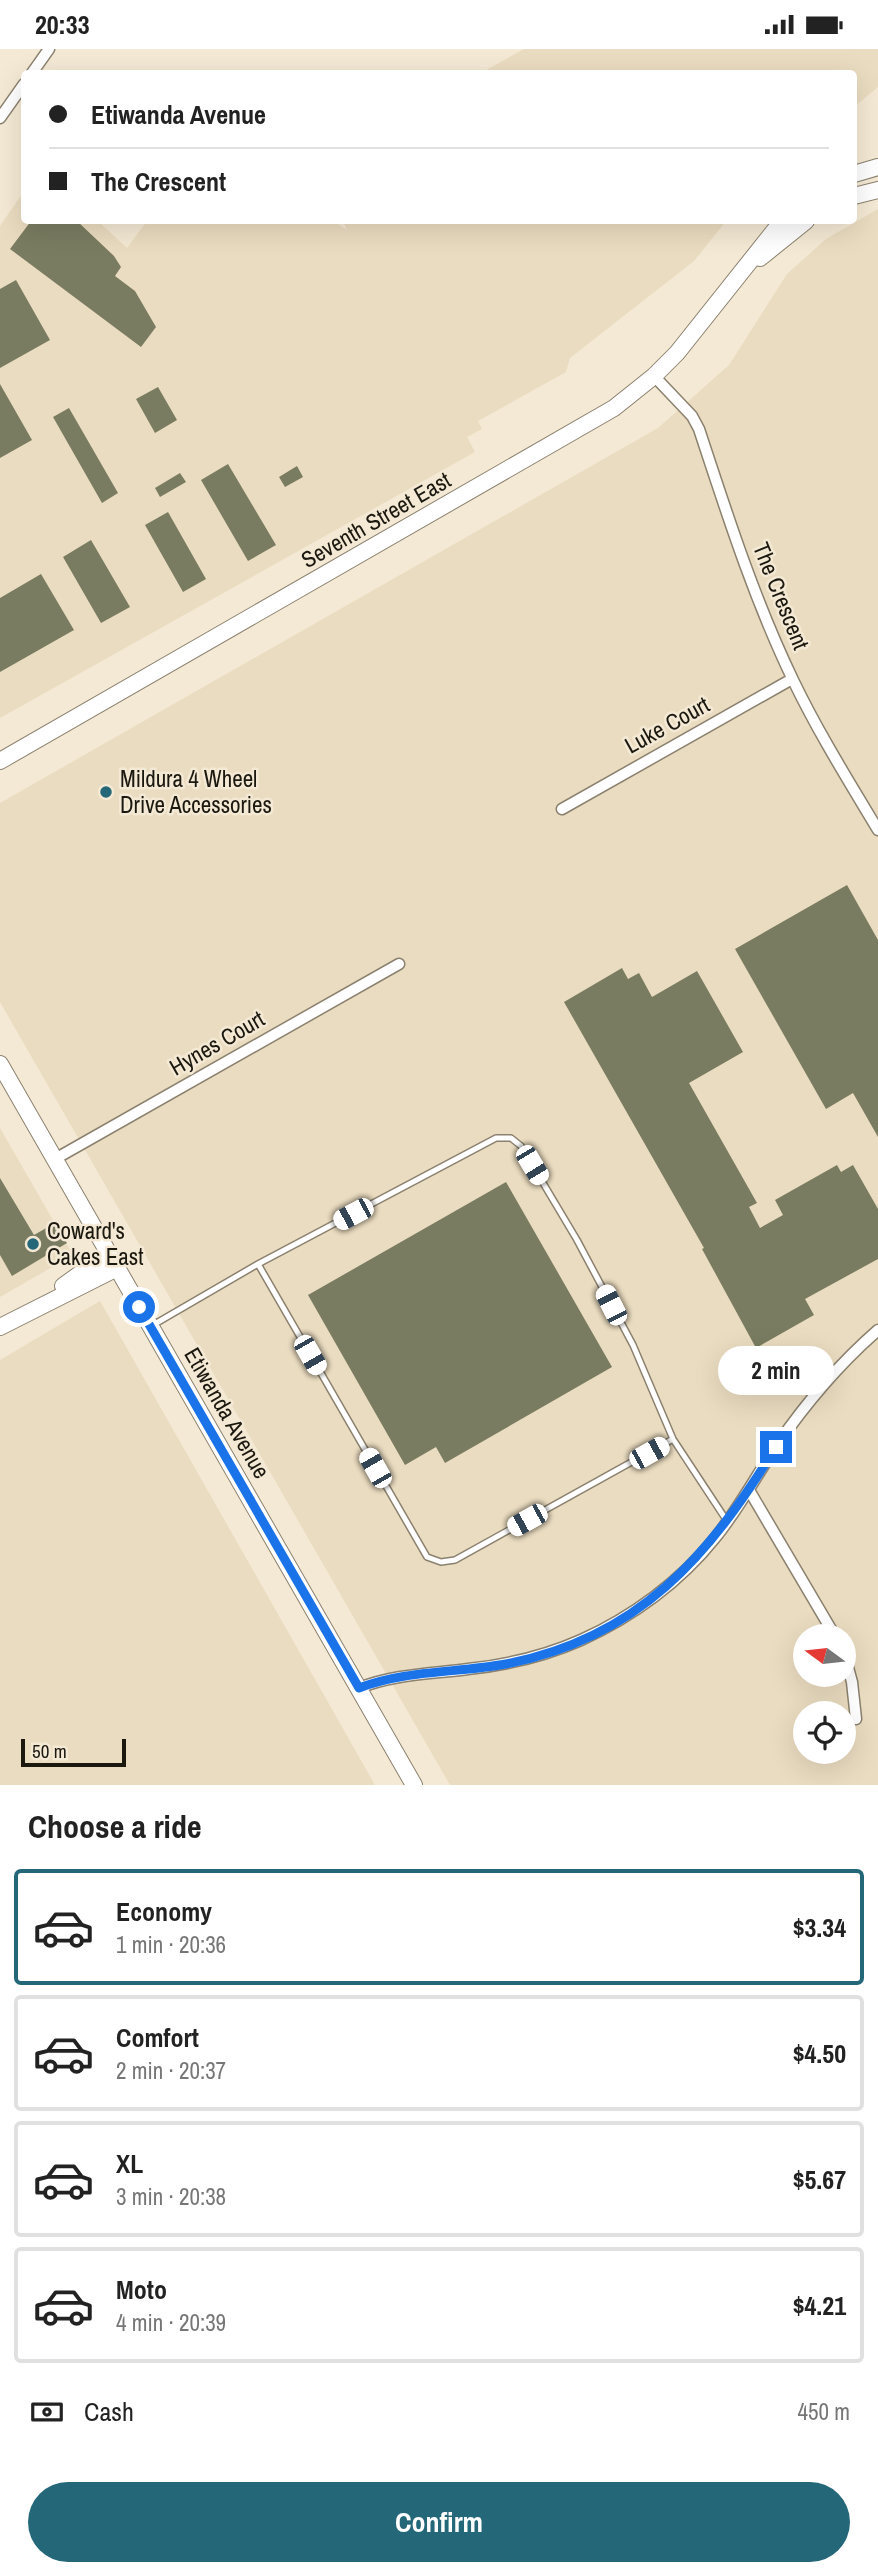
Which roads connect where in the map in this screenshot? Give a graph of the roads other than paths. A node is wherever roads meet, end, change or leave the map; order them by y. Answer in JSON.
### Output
{"nodes":[{"id":1,"x":49,"y":49,"type":"edge"},
{"id":2,"x":34,"y":70,"type":"edge"},
{"id":3,"x":21,"y":88,"type":"edge"},
{"id":4,"x":0,"y":118,"type":"edge"},
{"id":5,"x":878,"y":167,"type":"edge"},
{"id":6,"x":857,"y":173,"type":"edge"},
{"id":7,"x":878,"y":190,"type":"edge"},
{"id":8,"x":857,"y":195,"type":"edge"},
{"id":9,"x":780,"y":224,"type":"edge"},
{"id":10,"x":802,"y":224,"type":"edge"},
{"id":11,"x":740,"y":276,"type":"junction"},
{"id":12,"x":654,"y":376,"type":"junction"},
{"id":13,"x":792,"y":679,"type":"junction"},
{"id":14,"x":0,"y":761,"type":"edge"},
{"id":15,"x":562,"y":809,"type":"dead end"},
{"id":16,"x":878,"y":829,"type":"edge"},
{"id":17,"x":399,"y":964,"type":"dead end"},
{"id":18,"x":0,"y":1064,"type":"edge"},
{"id":19,"x":55,"y":1159,"type":"junction"},
{"id":20,"x":109,"y":1253,"type":"junction"},
{"id":21,"x":258,"y":1264,"type":"junction"},
{"id":22,"x":117,"y":1268,"type":"junction"},
{"id":23,"x":30,"y":1310,"type":"junction"},
{"id":24,"x":151,"y":1326,"type":"junction"},
{"id":25,"x":0,"y":1327,"type":"edge"},
{"id":26,"x":878,"y":1330,"type":"edge"},
{"id":27,"x":673,"y":1439,"type":"junction"},
{"id":28,"x":749,"y":1490,"type":"junction"},
{"id":29,"x":727,"y":1521,"type":"junction"},
{"id":30,"x":828,"y":1624,"type":"edge"},
{"id":31,"x":359,"y":1688,"type":"junction"},
{"id":32,"x":414,"y":1785,"type":"edge"}],
"edges":[{"from":1,"to":2,"type":"street"},
{"from":3,"to":4,"type":"street"},
{"from":5,"to":6,"type":"main road"},
{"from":7,"to":8,"type":"main road"},
{"from":9,"to":11,"type":"main road","name":"Seventh Street East"},
{"from":10,"to":11,"type":"main road","name":"Seventh Street East"},
{"from":11,"to":12,"type":"main road","name":"Seventh Street East"},
{"from":12,"to":13,"type":"street","name":"The Crescent"},
{"from":12,"to":14,"type":"main road","name":"Seventh Street East"},
{"from":13,"to":15,"type":"street","name":"Luke Court"},
{"from":13,"to":16,"type":"street","name":"The Crescent"},
{"from":17,"to":19,"type":"street","name":"Hynes Court"},
{"from":18,"to":19,"type":"main road","name":"Etiwanda Avenue"},
{"from":19,"to":20,"type":"main road","name":"Etiwanda Avenue"},
{"from":20,"to":22,"type":"main road","name":"Etiwanda Avenue"},
{"from":20,"to":23,"type":"main road"},
{"from":21,"to":24,"type":"lane"},
{"from":21,"to":27,"type":"lane"},
{"from":21,"to":27,"type":"lane"},
{"from":22,"to":23,"type":"main road"},
{"from":22,"to":24,"type":"main road","name":"Etiwanda Avenue"},
{"from":23,"to":25,"type":"main road"},
{"from":24,"to":31,"type":"main road","name":"Etiwanda Avenue"},
{"from":26,"to":28,"type":"street"},
{"from":27,"to":29,"type":"lane"},
{"from":28,"to":29,"type":"street"},
{"from":28,"to":30,"type":"street"},
{"from":29,"to":31,"type":"street"},
{"from":31,"to":32,"type":"main road","name":"Etiwanda Avenue"}]}
